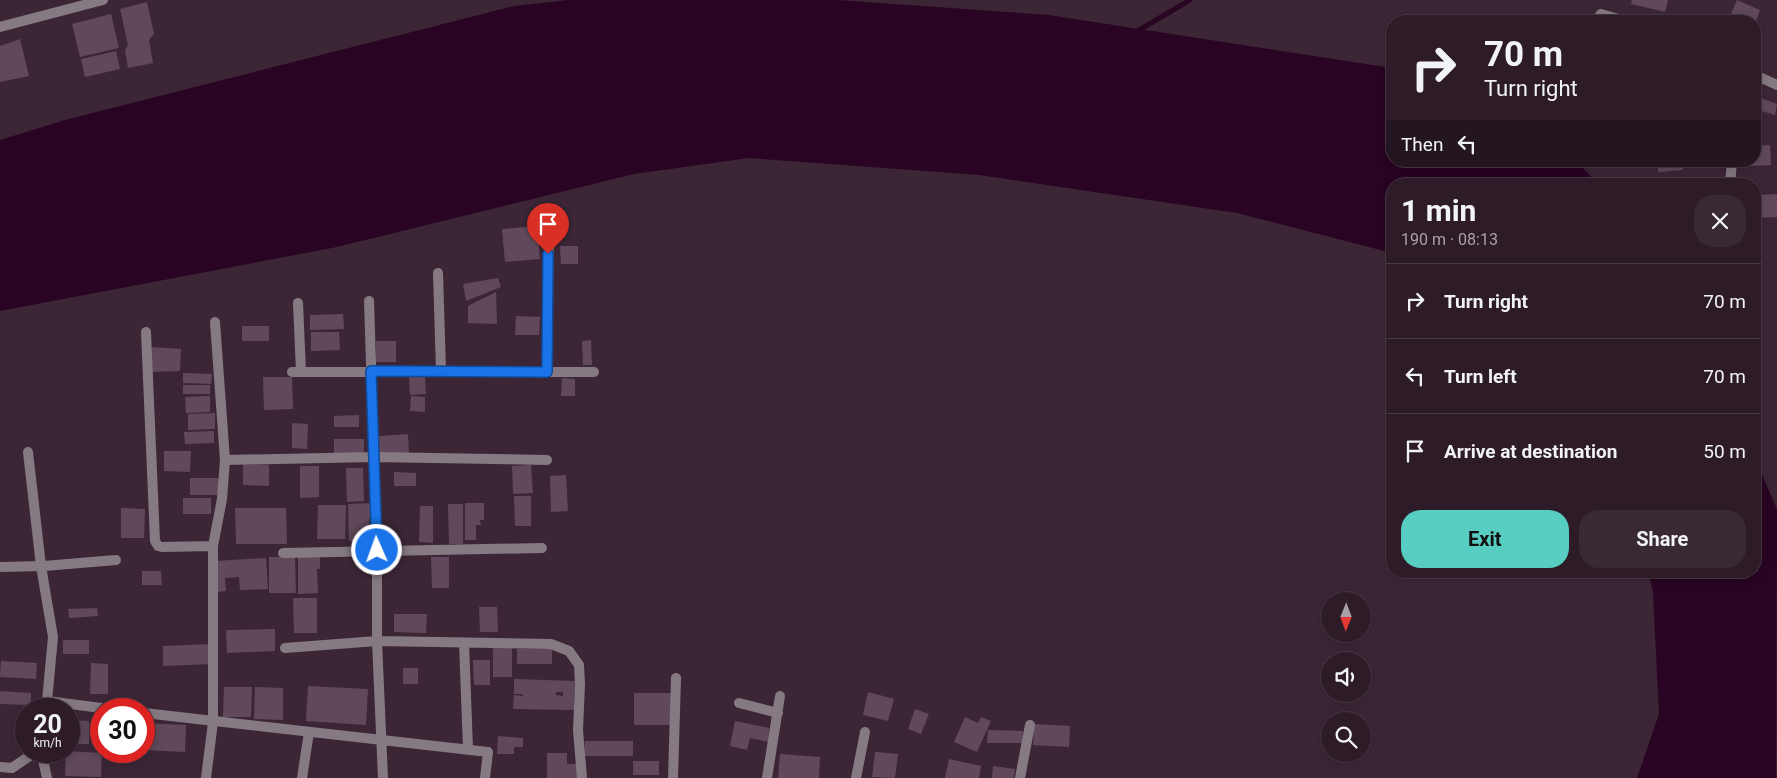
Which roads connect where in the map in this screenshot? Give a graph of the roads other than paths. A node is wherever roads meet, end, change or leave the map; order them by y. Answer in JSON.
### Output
{"nodes":[{"id":1,"x":103,"y":0,"type":"edge"},
{"id":2,"x":0,"y":28,"type":"edge"},
{"id":3,"x":1761,"y":78,"type":"edge"},
{"id":4,"x":1777,"y":85,"type":"edge"},
{"id":5,"x":549,"y":234,"type":"dead end"},
{"id":6,"x":438,"y":273,"type":"dead end"},
{"id":7,"x":370,"y":301,"type":"dead end"},
{"id":8,"x":298,"y":303,"type":"dead end"},
{"id":9,"x":215,"y":322,"type":"dead end"},
{"id":10,"x":146,"y":332,"type":"dead end"},
{"id":11,"x":371,"y":371,"type":"junction"},
{"id":12,"x":441,"y":371,"type":"junction"},
{"id":13,"x":547,"y":372,"type":"junction"},
{"id":14,"x":594,"y":372,"type":"dead end"},
{"id":15,"x":28,"y":452,"type":"dead end"},
{"id":16,"x":373,"y":457,"type":"junction"},
{"id":17,"x":225,"y":460,"type":"junction"},
{"id":18,"x":547,"y":460,"type":"dead end"},
{"id":19,"x":212,"y":546,"type":"junction"},
{"id":20,"x":542,"y":548,"type":"dead end"},
{"id":21,"x":377,"y":550,"type":"junction"},
{"id":22,"x":283,"y":553,"type":"dead end"},
{"id":23,"x":116,"y":560,"type":"dead end"},
{"id":24,"x":41,"y":566,"type":"junction"},
{"id":25,"x":0,"y":567,"type":"edge"},
{"id":26,"x":377,"y":641,"type":"junction"},
{"id":27,"x":464,"y":643,"type":"junction"},
{"id":28,"x":285,"y":648,"type":"dead end"},
{"id":29,"x":676,"y":678,"type":"dead end"},
{"id":30,"x":780,"y":696,"type":"dead end"},
{"id":31,"x":48,"y":698,"type":"edge"},
{"id":32,"x":739,"y":703,"type":"dead end"},
{"id":33,"x":778,"y":713,"type":"junction"},
{"id":34,"x":155,"y":714,"type":"edge"},
{"id":35,"x":213,"y":722,"type":"junction"},
{"id":36,"x":1030,"y":724,"type":"dead end"},
{"id":37,"x":309,"y":732,"type":"junction"},
{"id":38,"x":865,"y":732,"type":"dead end"},
{"id":39,"x":382,"y":739,"type":"junction"},
{"id":40,"x":468,"y":749,"type":"junction"},
{"id":41,"x":20,"y":763,"type":"edge"},
{"id":42,"x":43,"y":763,"type":"edge"},
{"id":43,"x":0,"y":767,"type":"edge"},
{"id":44,"x":47,"y":778,"type":"edge"},
{"id":45,"x":206,"y":778,"type":"edge"},
{"id":46,"x":302,"y":778,"type":"edge"},
{"id":47,"x":383,"y":778,"type":"edge"},
{"id":48,"x":486,"y":778,"type":"edge"},
{"id":49,"x":582,"y":778,"type":"edge"},
{"id":50,"x":673,"y":778,"type":"edge"},
{"id":51,"x":767,"y":778,"type":"edge"},
{"id":52,"x":856,"y":778,"type":"edge"},
{"id":53,"x":1020,"y":778,"type":"edge"}],
"edges":[{"from":1,"to":2,"type":"street"},
{"from":3,"to":4,"type":"street"},
{"from":5,"to":13,"type":"street"},
{"from":6,"to":12,"type":"street"},
{"from":7,"to":11,"type":"street"},
{"from":8,"to":11,"type":"street"},
{"from":9,"to":17,"type":"street"},
{"from":10,"to":19,"type":"street"},
{"from":11,"to":12,"type":"street"},
{"from":11,"to":16,"type":"street"},
{"from":12,"to":13,"type":"street"},
{"from":13,"to":14,"type":"street"},
{"from":15,"to":24,"type":"street"},
{"from":16,"to":17,"type":"street"},
{"from":16,"to":18,"type":"street"},
{"from":16,"to":21,"type":"street"},
{"from":17,"to":19,"type":"street"},
{"from":19,"to":35,"type":"street"},
{"from":20,"to":21,"type":"street"},
{"from":21,"to":22,"type":"street"},
{"from":21,"to":26,"type":"street"},
{"from":23,"to":24,"type":"street"},
{"from":24,"to":25,"type":"street"},
{"from":24,"to":31,"type":"street"},
{"from":26,"to":27,"type":"street"},
{"from":26,"to":28,"type":"street"},
{"from":26,"to":39,"type":"street"},
{"from":27,"to":40,"type":"street"},
{"from":27,"to":49,"type":"street"},
{"from":29,"to":50,"type":"street"},
{"from":30,"to":33,"type":"street"},
{"from":32,"to":33,"type":"street"},
{"from":33,"to":51,"type":"street"},
{"from":34,"to":35,"type":"street"},
{"from":35,"to":37,"type":"street"},
{"from":35,"to":45,"type":"street"},
{"from":36,"to":53,"type":"street"},
{"from":37,"to":39,"type":"street"},
{"from":37,"to":46,"type":"street"},
{"from":38,"to":52,"type":"street"},
{"from":39,"to":40,"type":"street"},
{"from":39,"to":47,"type":"street"},
{"from":40,"to":48,"type":"street"},
{"from":41,"to":43,"type":"street"},
{"from":42,"to":44,"type":"street"}]}
